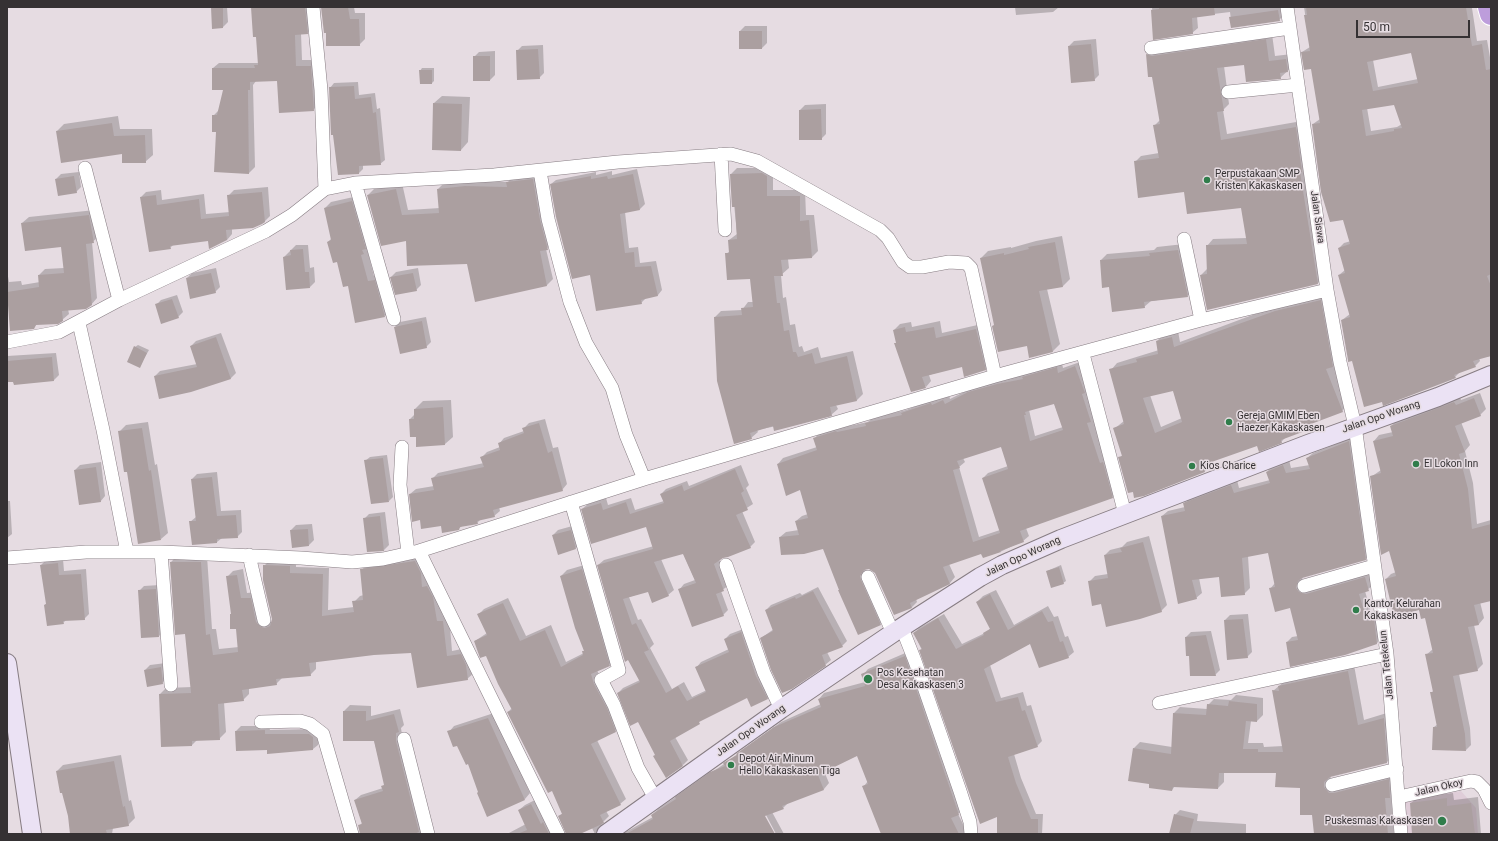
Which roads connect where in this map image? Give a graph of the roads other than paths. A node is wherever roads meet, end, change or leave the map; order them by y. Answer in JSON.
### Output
{"nodes":[{"id":1,"x":313,"y":7,"type":"edge"},
{"id":2,"x":1287,"y":7,"type":"edge"},
{"id":3,"x":1489,"y":7,"type":"edge"},
{"id":4,"x":1491,"y":14,"type":"edge"},
{"id":5,"x":1290,"y":28,"type":"junction"},
{"id":6,"x":1151,"y":48,"type":"dead end"},
{"id":7,"x":1298,"y":85,"type":"junction"},
{"id":8,"x":1228,"y":92,"type":"dead end"},
{"id":9,"x":721,"y":154,"type":"junction"},
{"id":10,"x":85,"y":168,"type":"dead end"},
{"id":11,"x":540,"y":171,"type":"junction"},
{"id":12,"x":355,"y":184,"type":"junction"},
{"id":13,"x":325,"y":189,"type":"junction"},
{"id":14,"x":725,"y":230,"type":"dead end"},
{"id":15,"x":1184,"y":239,"type":"dead end"},
{"id":16,"x":1327,"y":290,"type":"junction"},
{"id":17,"x":119,"y":300,"type":"junction"},
{"id":18,"x":394,"y":319,"type":"dead end"},
{"id":19,"x":1201,"y":320,"type":"junction"},
{"id":20,"x":79,"y":323,"type":"junction"},
{"id":21,"x":7,"y":342,"type":"edge"},
{"id":22,"x":1083,"y":354,"type":"junction"},
{"id":23,"x":1491,"y":375,"type":"edge"},
{"id":24,"x":995,"y":376,"type":"junction"},
{"id":25,"x":1356,"y":426,"type":"junction"},
{"id":26,"x":402,"y":447,"type":"dead end"},
{"id":27,"x":644,"y":479,"type":"junction"},
{"id":28,"x":571,"y":502,"type":"junction"},
{"id":29,"x":1125,"y":514,"type":"junction"},
{"id":30,"x":127,"y":552,"type":"junction"},
{"id":31,"x":161,"y":552,"type":"junction"},
{"id":32,"x":414,"y":552,"type":"junction"},
{"id":33,"x":249,"y":555,"type":"junction"},
{"id":34,"x":7,"y":558,"type":"edge"},
{"id":35,"x":726,"y":565,"type":"dead end"},
{"id":36,"x":1374,"y":566,"type":"junction"},
{"id":37,"x":868,"y":577,"type":"dead end"},
{"id":38,"x":1304,"y":586,"type":"dead end"},
{"id":39,"x":264,"y":620,"type":"dead end"},
{"id":40,"x":897,"y":631,"type":"junction"},
{"id":41,"x":1387,"y":654,"type":"junction"},
{"id":42,"x":7,"y":663,"type":"edge"},
{"id":43,"x":172,"y":685,"type":"dead end"},
{"id":44,"x":1159,"y":703,"type":"dead end"},
{"id":45,"x":781,"y":710,"type":"junction"},
{"id":46,"x":261,"y":722,"type":"dead end"},
{"id":47,"x":404,"y":739,"type":"dead end"},
{"id":48,"x":1397,"y":769,"type":"junction"},
{"id":49,"x":1332,"y":785,"type":"dead end"},
{"id":50,"x":1399,"y":797,"type":"junction"},
{"id":51,"x":655,"y":798,"type":"junction"},
{"id":52,"x":1491,"y":803,"type":"edge"},
{"id":53,"x":32,"y":834,"type":"edge"},
{"id":54,"x":352,"y":834,"type":"edge"},
{"id":55,"x":428,"y":834,"type":"edge"},
{"id":56,"x":558,"y":834,"type":"edge"},
{"id":57,"x":606,"y":834,"type":"edge"},
{"id":58,"x":971,"y":834,"type":"edge"},
{"id":59,"x":1401,"y":834,"type":"edge"}],
"edges":[{"from":1,"to":13,"type":"street"},
{"from":2,"to":5,"type":"street","name":"Jalan Siswa"},
{"from":3,"to":4,"type":"highway"},
{"from":5,"to":6,"type":"street"},
{"from":5,"to":7,"type":"street","name":"Jalan Siswa"},
{"from":7,"to":8,"type":"street"},
{"from":7,"to":16,"type":"street","name":"Jalan Siswa"},
{"from":9,"to":11,"type":"street"},
{"from":9,"to":14,"type":"street"},
{"from":9,"to":24,"type":"street"},
{"from":10,"to":17,"type":"street"},
{"from":11,"to":12,"type":"street"},
{"from":11,"to":27,"type":"street"},
{"from":12,"to":13,"type":"street"},
{"from":12,"to":18,"type":"street"},
{"from":13,"to":17,"type":"street"},
{"from":15,"to":19,"type":"street"},
{"from":16,"to":19,"type":"street"},
{"from":16,"to":25,"type":"street","name":"Jalan Siswa"},
{"from":17,"to":20,"type":"street"},
{"from":19,"to":22,"type":"street"},
{"from":20,"to":21,"type":"street"},
{"from":20,"to":30,"type":"street"},
{"from":22,"to":24,"type":"street"},
{"from":22,"to":29,"type":"street"},
{"from":23,"to":25,"type":"street","name":"Jalan Opo Worang"},
{"from":24,"to":27,"type":"street"},
{"from":25,"to":29,"type":"street","name":"Jalan Opo Worang"},
{"from":25,"to":36,"type":"street","name":"Jalan Tetekelun"},
{"from":26,"to":32,"type":"street"},
{"from":27,"to":28,"type":"street"},
{"from":28,"to":32,"type":"street"},
{"from":28,"to":51,"type":"street"},
{"from":29,"to":40,"type":"street","name":"Jalan Opo Worang"},
{"from":30,"to":31,"type":"street"},
{"from":30,"to":34,"type":"street"},
{"from":31,"to":33,"type":"street"},
{"from":31,"to":43,"type":"street"},
{"from":32,"to":33,"type":"street"},
{"from":32,"to":56,"type":"street"},
{"from":33,"to":39,"type":"street"},
{"from":35,"to":45,"type":"street"},
{"from":36,"to":38,"type":"street"},
{"from":36,"to":41,"type":"street","name":"Jalan Tetekelun"},
{"from":37,"to":40,"type":"street"},
{"from":40,"to":45,"type":"street","name":"Jalan Opo Worang"},
{"from":40,"to":58,"type":"street"},
{"from":41,"to":44,"type":"street"},
{"from":41,"to":48,"type":"street","name":"Jalan Tetekelun"},
{"from":42,"to":53,"type":"street"},
{"from":45,"to":51,"type":"street","name":"Jalan Opo Worang"},
{"from":46,"to":54,"type":"street"},
{"from":47,"to":55,"type":"street"},
{"from":48,"to":49,"type":"street"},
{"from":48,"to":50,"type":"street","name":"Jalan Tetekelun"},
{"from":50,"to":52,"type":"street","name":"Jalan Okoy"},
{"from":50,"to":59,"type":"street","name":"Jalan Tetekelun"},
{"from":51,"to":57,"type":"street","name":"Jalan Opo Worang"}]}
